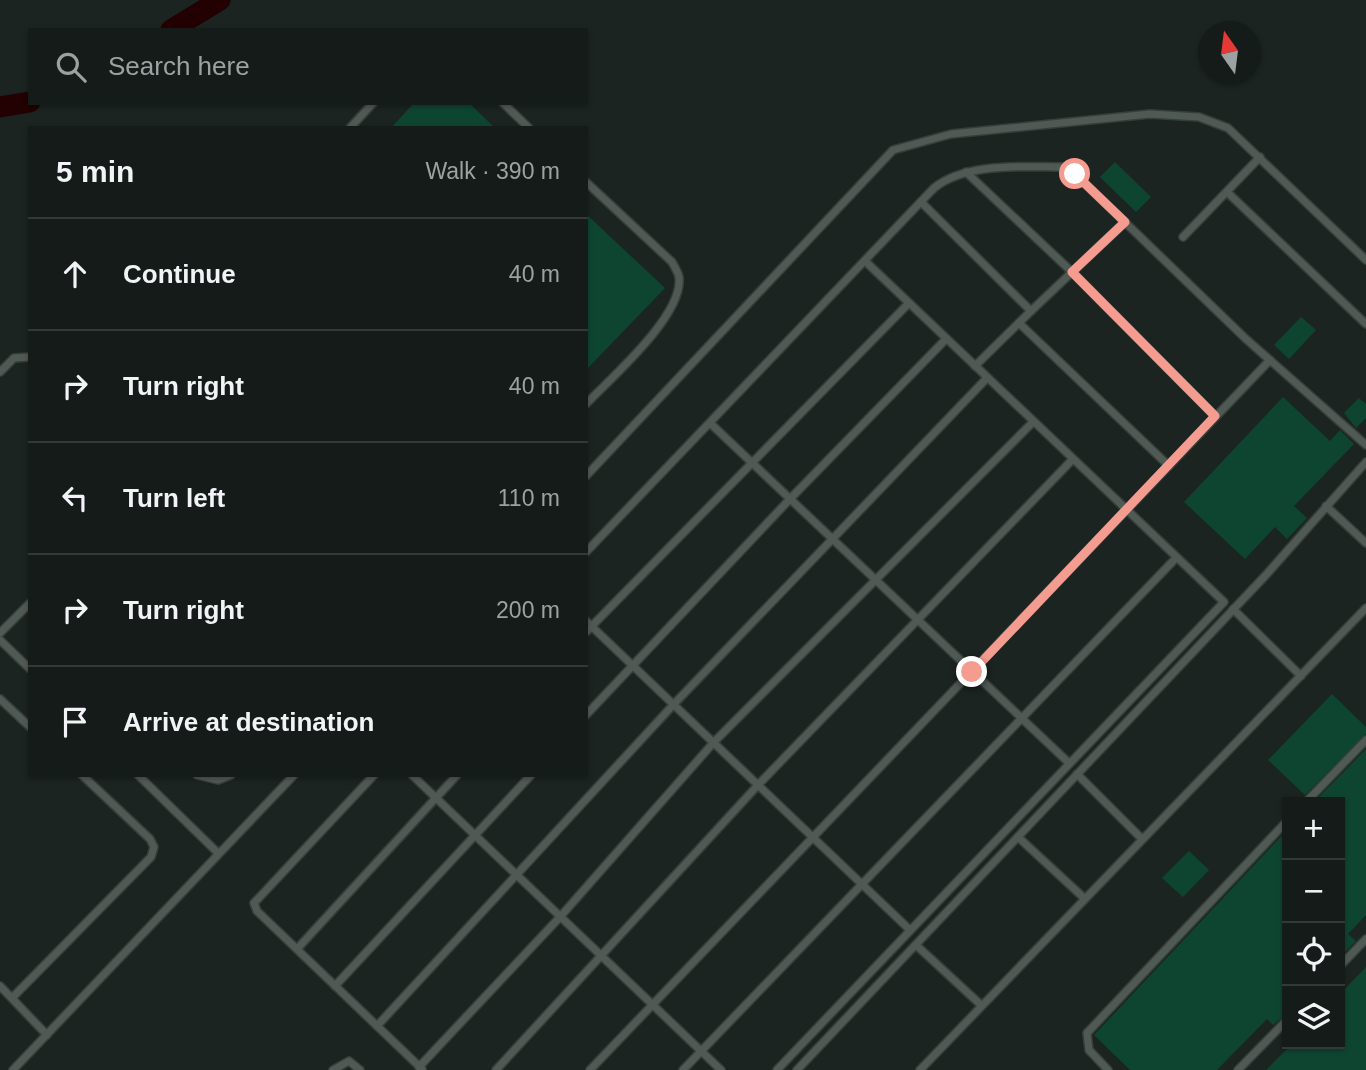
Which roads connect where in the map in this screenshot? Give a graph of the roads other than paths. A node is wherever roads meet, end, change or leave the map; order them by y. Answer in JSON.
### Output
{"nodes":[{"id":1,"x":371,"y":105,"type":"edge"},
{"id":2,"x":505,"y":105,"type":"edge"},
{"id":3,"x":352,"y":126,"type":"edge"},
{"id":4,"x":527,"y":126,"type":"edge"},
{"id":5,"x":1260,"y":157,"type":"junction"},
{"id":6,"x":966,"y":172,"type":"junction"},
{"id":7,"x":588,"y":183,"type":"edge"},
{"id":8,"x":1227,"y":192,"type":"junction"},
{"id":9,"x":921,"y":202,"type":"junction"},
{"id":10,"x":1125,"y":222,"type":"junction"},
{"id":11,"x":1183,"y":237,"type":"dead end"},
{"id":12,"x":1366,"y":260,"type":"edge"},
{"id":13,"x":864,"y":261,"type":"junction"},
{"id":14,"x":1072,"y":272,"type":"junction"},
{"id":15,"x":909,"y":303,"type":"junction"},
{"id":16,"x":1031,"y":311,"type":"junction"},
{"id":17,"x":1019,"y":323,"type":"junction"},
{"id":18,"x":1366,"y":324,"type":"edge"},
{"id":19,"x":946,"y":339,"type":"junction"},
{"id":20,"x":28,"y":357,"type":"edge"},
{"id":21,"x":1270,"y":360,"type":"junction"},
{"id":22,"x":975,"y":366,"type":"junction"},
{"id":23,"x":0,"y":372,"type":"edge"},
{"id":24,"x":987,"y":377,"type":"junction"},
{"id":25,"x":588,"y":402,"type":"edge"},
{"id":26,"x":1215,"y":416,"type":"junction"},
{"id":27,"x":1033,"y":422,"type":"junction"},
{"id":28,"x":710,"y":423,"type":"junction"},
{"id":29,"x":1366,"y":446,"type":"edge"},
{"id":30,"x":1073,"y":459,"type":"junction"},
{"id":31,"x":750,"y":461,"type":"junction"},
{"id":32,"x":1366,"y":462,"type":"edge"},
{"id":33,"x":1170,"y":466,"type":"junction"},
{"id":34,"x":588,"y":474,"type":"edge"},
{"id":35,"x":790,"y":499,"type":"junction"},
{"id":36,"x":1326,"y":506,"type":"junction"},
{"id":37,"x":1127,"y":511,"type":"junction"},
{"id":38,"x":833,"y":540,"type":"junction"},
{"id":39,"x":1366,"y":543,"type":"edge"},
{"id":40,"x":588,"y":550,"type":"edge"},
{"id":41,"x":1176,"y":558,"type":"junction"},
{"id":42,"x":876,"y":580,"type":"junction"},
{"id":43,"x":28,"y":605,"type":"edge"},
{"id":44,"x":1366,"y":608,"type":"edge"},
{"id":45,"x":1233,"y":609,"type":"junction"},
{"id":46,"x":916,"y":619,"type":"junction"},
{"id":47,"x":588,"y":626,"type":"edge"},
{"id":48,"x":0,"y":633,"type":"edge"},
{"id":49,"x":0,"y":640,"type":"edge"},
{"id":50,"x":633,"y":665,"type":"junction"},
{"id":51,"x":28,"y":667,"type":"edge"},
{"id":52,"x":972,"y":672,"type":"junction"},
{"id":53,"x":1301,"y":676,"type":"junction"},
{"id":54,"x":0,"y":699,"type":"edge"},
{"id":55,"x":674,"y":704,"type":"junction"},
{"id":56,"x":588,"y":713,"type":"edge"},
{"id":57,"x":1020,"y":717,"type":"junction"},
{"id":58,"x":28,"y":725,"type":"edge"},
{"id":59,"x":1366,"y":740,"type":"edge"},
{"id":60,"x":714,"y":742,"type":"junction"},
{"id":61,"x":1069,"y":763,"type":"junction"},
{"id":62,"x":1077,"y":775,"type":"junction"},
{"id":63,"x":84,"y":777,"type":"edge"},
{"id":64,"x":140,"y":777,"type":"edge"},
{"id":65,"x":205,"y":777,"type":"edge"},
{"id":66,"x":226,"y":777,"type":"edge"},
{"id":67,"x":292,"y":777,"type":"edge"},
{"id":68,"x":371,"y":777,"type":"edge"},
{"id":69,"x":414,"y":777,"type":"edge"},
{"id":70,"x":455,"y":777,"type":"edge"},
{"id":71,"x":529,"y":777,"type":"edge"},
{"id":72,"x":758,"y":785,"type":"junction"},
{"id":73,"x":1311,"y":797,"type":"edge"},
{"id":74,"x":436,"y":798,"type":"junction"},
{"id":75,"x":1282,"y":826,"type":"edge"},
{"id":76,"x":475,"y":835,"type":"junction"},
{"id":77,"x":813,"y":837,"type":"junction"},
{"id":78,"x":1018,"y":837,"type":"junction"},
{"id":79,"x":1141,"y":838,"type":"junction"},
{"id":80,"x":218,"y":853,"type":"junction"},
{"id":81,"x":516,"y":875,"type":"junction"},
{"id":82,"x":860,"y":884,"type":"junction"},
{"id":83,"x":1084,"y":898,"type":"junction"},
{"id":84,"x":560,"y":917,"type":"junction"},
{"id":85,"x":911,"y":930,"type":"junction"},
{"id":86,"x":1366,"y":939,"type":"edge"},
{"id":87,"x":916,"y":945,"type":"junction"},
{"id":88,"x":297,"y":948,"type":"junction"},
{"id":89,"x":600,"y":954,"type":"junction"},
{"id":90,"x":1345,"y":961,"type":"edge"},
{"id":91,"x":0,"y":986,"type":"edge"},
{"id":92,"x":335,"y":986,"type":"junction"},
{"id":93,"x":12,"y":998,"type":"junction"},
{"id":94,"x":653,"y":1005,"type":"junction"},
{"id":95,"x":981,"y":1005,"type":"junction"},
{"id":96,"x":1282,"y":1025,"type":"edge"},
{"id":97,"x":377,"y":1026,"type":"junction"},
{"id":98,"x":47,"y":1035,"type":"junction"},
{"id":99,"x":701,"y":1051,"type":"junction"},
{"id":100,"x":421,"y":1068,"type":"edge"},
{"id":101,"x":13,"y":1070,"type":"edge"},
{"id":102,"x":333,"y":1070,"type":"edge"},
{"id":103,"x":360,"y":1070,"type":"edge"},
{"id":104,"x":496,"y":1070,"type":"edge"},
{"id":105,"x":590,"y":1070,"type":"edge"},
{"id":106,"x":683,"y":1070,"type":"edge"},
{"id":107,"x":721,"y":1070,"type":"edge"},
{"id":108,"x":777,"y":1070,"type":"edge"},
{"id":109,"x":797,"y":1070,"type":"edge"},
{"id":110,"x":920,"y":1070,"type":"edge"},
{"id":111,"x":1108,"y":1070,"type":"edge"},
{"id":112,"x":1238,"y":1070,"type":"edge"}],
"edges":[{"from":1,"to":3,"type":"lane"},
{"from":2,"to":4,"type":"lane"},
{"from":5,"to":8,"type":"lane"},
{"from":5,"to":12,"type":"lane"},
{"from":5,"to":34,"type":"lane"},
{"from":6,"to":9,"type":"lane"},
{"from":6,"to":10,"type":"lane"},
{"from":6,"to":14,"type":"lane"},
{"from":7,"to":25,"type":"lane"},
{"from":8,"to":11,"type":"lane"},
{"from":8,"to":18,"type":"lane"},
{"from":9,"to":13,"type":"lane"},
{"from":9,"to":16,"type":"lane"},
{"from":10,"to":14,"type":"lane"},
{"from":10,"to":21,"type":"lane"},
{"from":13,"to":15,"type":"lane"},
{"from":13,"to":28,"type":"lane"},
{"from":14,"to":16,"type":"lane"},
{"from":14,"to":26,"type":"lane"},
{"from":15,"to":19,"type":"lane"},
{"from":15,"to":31,"type":"lane"},
{"from":16,"to":17,"type":"lane"},
{"from":17,"to":22,"type":"lane"},
{"from":17,"to":33,"type":"lane"},
{"from":19,"to":22,"type":"lane"},
{"from":19,"to":35,"type":"lane"},
{"from":20,"to":23,"type":"lane"},
{"from":21,"to":26,"type":"lane"},
{"from":21,"to":29,"type":"lane"},
{"from":22,"to":24,"type":"lane"},
{"from":24,"to":27,"type":"lane"},
{"from":24,"to":38,"type":"lane"},
{"from":26,"to":33,"type":"lane"},
{"from":27,"to":30,"type":"lane"},
{"from":27,"to":42,"type":"lane"},
{"from":28,"to":31,"type":"lane"},
{"from":28,"to":40,"type":"lane"},
{"from":30,"to":37,"type":"lane"},
{"from":30,"to":46,"type":"lane"},
{"from":31,"to":35,"type":"lane"},
{"from":31,"to":47,"type":"lane"},
{"from":32,"to":36,"type":"lane"},
{"from":33,"to":37,"type":"lane"},
{"from":35,"to":38,"type":"lane"},
{"from":35,"to":50,"type":"lane"},
{"from":36,"to":39,"type":"lane"},
{"from":36,"to":45,"type":"lane"},
{"from":37,"to":41,"type":"lane"},
{"from":37,"to":52,"type":"lane"},
{"from":38,"to":42,"type":"lane"},
{"from":38,"to":55,"type":"lane"},
{"from":41,"to":57,"type":"lane"},
{"from":41,"to":61,"type":"lane"},
{"from":42,"to":46,"type":"lane"},
{"from":42,"to":60,"type":"lane"},
{"from":43,"to":48,"type":"lane"},
{"from":44,"to":53,"type":"lane"},
{"from":45,"to":53,"type":"lane"},
{"from":45,"to":62,"type":"lane"},
{"from":46,"to":52,"type":"lane"},
{"from":46,"to":72,"type":"lane"},
{"from":47,"to":50,"type":"lane"},
{"from":49,"to":51,"type":"lane"},
{"from":50,"to":55,"type":"lane"},
{"from":50,"to":56,"type":"lane"},
{"from":52,"to":57,"type":"lane"},
{"from":52,"to":77,"type":"lane"},
{"from":53,"to":79,"type":"lane"},
{"from":54,"to":58,"type":"lane"},
{"from":55,"to":60,"type":"lane"},
{"from":55,"to":81,"type":"lane"},
{"from":57,"to":61,"type":"lane"},
{"from":57,"to":82,"type":"lane"},
{"from":59,"to":73,"type":"lane"},
{"from":60,"to":72,"type":"lane"},
{"from":60,"to":84,"type":"lane"},
{"from":61,"to":85,"type":"lane"},
{"from":62,"to":78,"type":"lane"},
{"from":62,"to":79,"type":"lane"},
{"from":63,"to":93,"type":"lane"},
{"from":64,"to":80,"type":"lane"},
{"from":65,"to":66,"type":"lane"},
{"from":67,"to":80,"type":"lane"},
{"from":68,"to":88,"type":"lane"},
{"from":69,"to":74,"type":"lane"},
{"from":70,"to":74,"type":"lane"},
{"from":71,"to":76,"type":"lane"},
{"from":72,"to":77,"type":"lane"},
{"from":72,"to":89,"type":"lane"},
{"from":74,"to":76,"type":"lane"},
{"from":74,"to":88,"type":"lane"},
{"from":75,"to":111,"type":"lane"},
{"from":76,"to":81,"type":"lane"},
{"from":76,"to":92,"type":"lane"},
{"from":77,"to":82,"type":"lane"},
{"from":77,"to":94,"type":"lane"},
{"from":78,"to":83,"type":"lane"},
{"from":78,"to":87,"type":"lane"},
{"from":79,"to":83,"type":"lane"},
{"from":80,"to":98,"type":"lane"},
{"from":81,"to":84,"type":"lane"},
{"from":81,"to":97,"type":"lane"},
{"from":82,"to":85,"type":"lane"},
{"from":82,"to":99,"type":"lane"},
{"from":83,"to":95,"type":"lane"},
{"from":84,"to":89,"type":"lane"},
{"from":84,"to":100,"type":"lane"},
{"from":85,"to":108,"type":"lane"},
{"from":86,"to":90,"type":"lane"},
{"from":87,"to":95,"type":"lane"},
{"from":87,"to":109,"type":"lane"},
{"from":88,"to":92,"type":"lane"},
{"from":89,"to":94,"type":"lane"},
{"from":89,"to":104,"type":"lane"},
{"from":91,"to":93,"type":"lane"},
{"from":92,"to":97,"type":"lane"},
{"from":93,"to":98,"type":"lane"},
{"from":94,"to":99,"type":"lane"},
{"from":94,"to":105,"type":"lane"},
{"from":95,"to":110,"type":"lane"},
{"from":96,"to":112,"type":"lane"},
{"from":97,"to":100,"type":"lane"},
{"from":98,"to":101,"type":"lane"},
{"from":99,"to":106,"type":"lane"},
{"from":99,"to":107,"type":"lane"},
{"from":102,"to":103,"type":"lane"}]}
